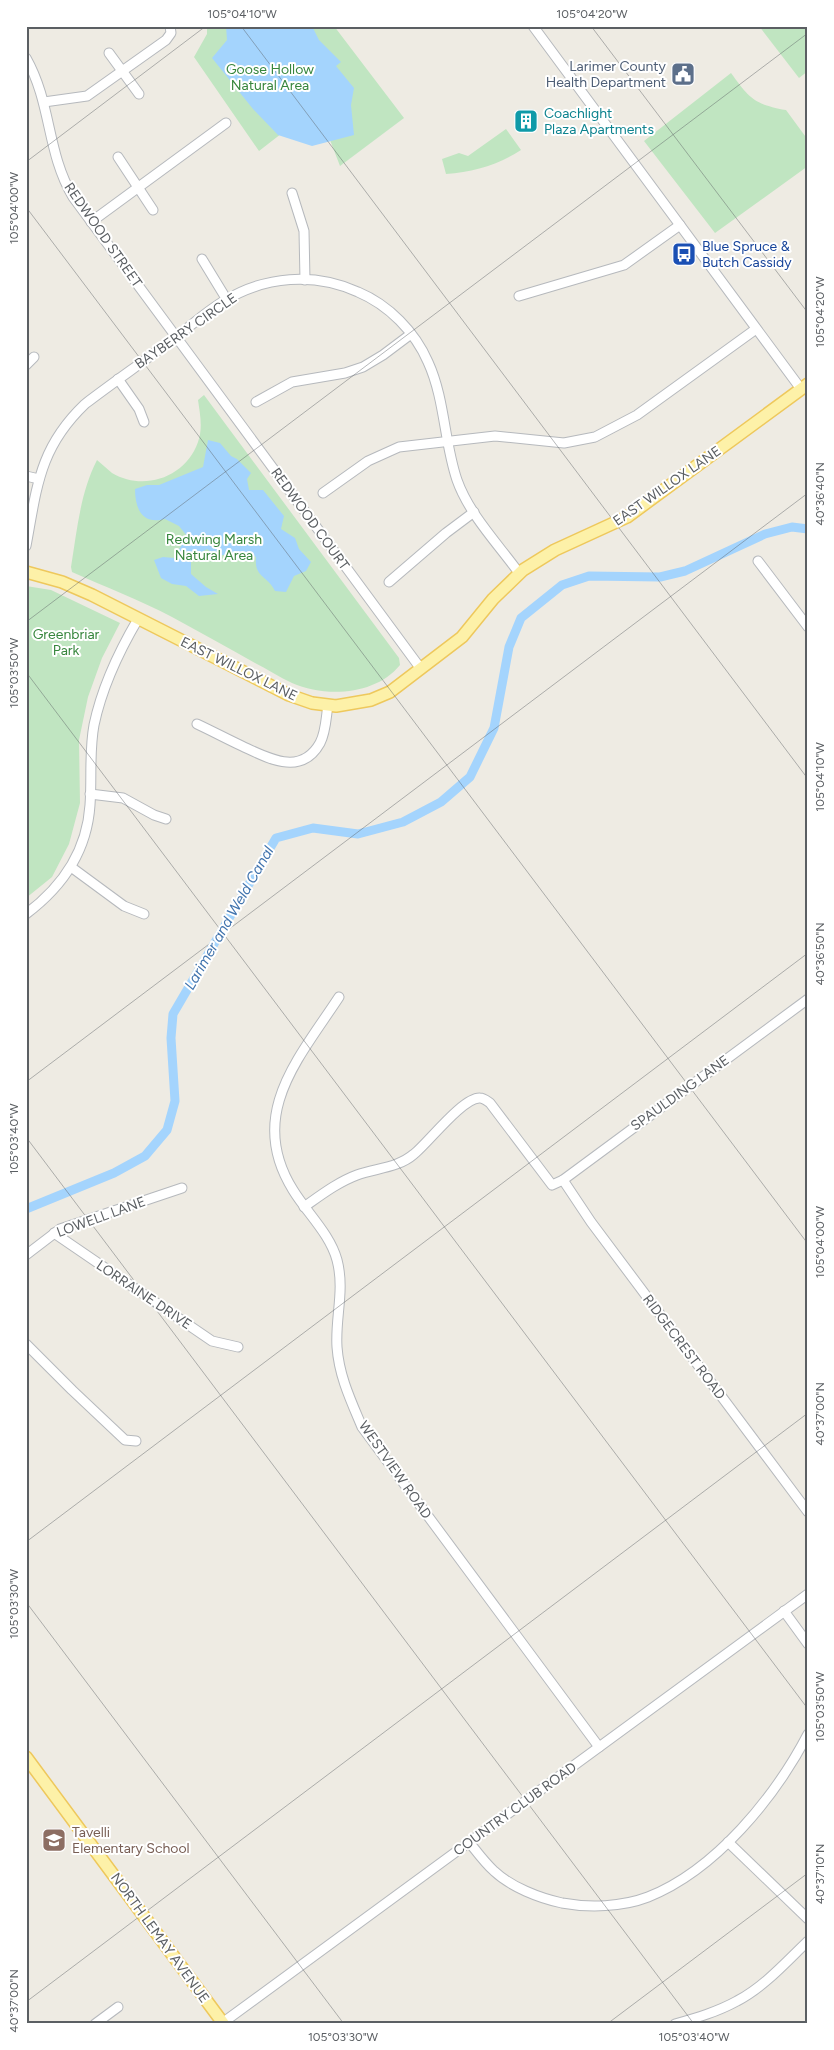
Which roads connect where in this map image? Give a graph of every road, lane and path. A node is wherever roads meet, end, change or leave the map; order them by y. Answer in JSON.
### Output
{"nodes":[{"id":1,"x":170,"y":26,"type":"edge"},
{"id":2,"x":533,"y":26,"type":"edge"},
{"id":3,"x":109,"y":53,"type":"dead end"},
{"id":4,"x":26,"y":58,"type":"edge"},
{"id":5,"x":122,"y":71,"type":"junction"},
{"id":6,"x":139,"y":94,"type":"dead end"},
{"id":7,"x":44,"y":102,"type":"junction"},
{"id":8,"x":226,"y":123,"type":"dead end"},
{"id":9,"x":118,"y":157,"type":"dead end"},
{"id":10,"x":138,"y":187,"type":"junction"},
{"id":11,"x":292,"y":193,"type":"dead end"},
{"id":12,"x":153,"y":210,"type":"dead end"},
{"id":13,"x":91,"y":222,"type":"junction"},
{"id":14,"x":680,"y":225,"type":"junction"},
{"id":15,"x":202,"y":259,"type":"dead end"},
{"id":16,"x":305,"y":280,"type":"junction"},
{"id":17,"x":519,"y":296,"type":"dead end"},
{"id":18,"x":227,"y":300,"type":"junction"},
{"id":19,"x":756,"y":329,"type":"junction"},
{"id":20,"x":411,"y":334,"type":"junction"},
{"id":21,"x":176,"y":337,"type":"junction"},
{"id":22,"x":34,"y":357,"type":"dead end"},
{"id":23,"x":26,"y":365,"type":"edge"},
{"id":24,"x":200,"y":370,"type":"joint"},
{"id":25,"x":118,"y":379,"type":"junction"},
{"id":26,"x":804,"y":387,"type":"edge"},
{"id":27,"x":256,"y":402,"type":"dead end"},
{"id":28,"x":144,"y":422,"type":"dead end"},
{"id":29,"x":447,"y":441,"type":"junction"},
{"id":30,"x":26,"y":476,"type":"edge"},
{"id":31,"x":39,"y":479,"type":"junction"},
{"id":32,"x":323,"y":493,"type":"dead end"},
{"id":33,"x":474,"y":512,"type":"junction"},
{"id":34,"x":26,"y":546,"type":"edge"},
{"id":35,"x":758,"y":562,"type":"dead end"},
{"id":36,"x":26,"y":572,"type":"edge"},
{"id":37,"x":520,"y":573,"type":"junction"},
{"id":38,"x":389,"y":582,"type":"dead end"},
{"id":39,"x":138,"y":619,"type":"junction"},
{"id":40,"x":808,"y":627,"type":"edge"},
{"id":41,"x":421,"y":669,"type":"junction"},
{"id":42,"x":328,"y":705,"type":"junction"},
{"id":43,"x":197,"y":724,"type":"dead end"},
{"id":44,"x":90,"y":794,"type":"junction"},
{"id":45,"x":166,"y":819,"type":"dead end"},
{"id":46,"x":71,"y":867,"type":"junction"},
{"id":47,"x":26,"y":914,"type":"edge"},
{"id":48,"x":144,"y":914,"type":"dead end"},
{"id":49,"x":339,"y":997,"type":"dead end"},
{"id":50,"x":808,"y":999,"type":"edge"},
{"id":51,"x":563,"y":1180,"type":"junction"},
{"id":52,"x":182,"y":1188,"type":"dead end"},
{"id":53,"x":304,"y":1207,"type":"junction"},
{"id":54,"x":54,"y":1233,"type":"junction"},
{"id":55,"x":26,"y":1255,"type":"edge"},
{"id":56,"x":26,"y":1344,"type":"edge"},
{"id":57,"x":238,"y":1347,"type":"dead end"},
{"id":58,"x":136,"y":1441,"type":"dead end"},
{"id":59,"x":808,"y":1512,"type":"edge"},
{"id":60,"x":808,"y":1594,"type":"edge"},
{"id":61,"x":784,"y":1611,"type":"junction"},
{"id":62,"x":808,"y":1644,"type":"edge"},
{"id":63,"x":808,"y":1734,"type":"edge"},
{"id":64,"x":599,"y":1747,"type":"junction"},
{"id":65,"x":26,"y":1757,"type":"edge"},
{"id":66,"x":469,"y":1842,"type":"junction"},
{"id":67,"x":728,"y":1842,"type":"junction"},
{"id":68,"x":808,"y":1919,"type":"edge"},
{"id":69,"x":808,"y":1940,"type":"edge"},
{"id":70,"x":118,"y":2007,"type":"dead end"},
{"id":71,"x":222,"y":2023,"type":"edge"},
{"id":72,"x":96,"y":2024,"type":"edge"},
{"id":73,"x":675,"y":2024,"type":"edge"}],
"edges":[{"from":1,"to":5,"type":"street"},
{"from":2,"to":14,"type":"street"},
{"from":3,"to":5,"type":"street"},
{"from":4,"to":7,"type":"street","name":"REDWOOD STREET"},
{"from":5,"to":6,"type":"street"},
{"from":5,"to":7,"type":"street"},
{"from":7,"to":13,"type":"street","name":"REDWOOD STREET"},
{"from":8,"to":10,"type":"street"},
{"from":9,"to":10,"type":"street"},
{"from":10,"to":12,"type":"street"},
{"from":10,"to":13,"type":"street"},
{"from":11,"to":16,"type":"street"},
{"from":13,"to":21,"type":"street","name":"REDWOOD STREET"},
{"from":14,"to":17,"type":"street"},
{"from":14,"to":19,"type":"street"},
{"from":15,"to":18,"type":"street"},
{"from":16,"to":18,"type":"street","name":"BAYBERRY CIRCLE"},
{"from":16,"to":20,"type":"street","name":"BAYBERRY CIRCLE"},
{"from":18,"to":21,"type":"street","name":"BAYBERRY CIRCLE"},
{"from":19,"to":26,"type":"street"},
{"from":19,"to":29,"type":"street"},
{"from":20,"to":27,"type":"street"},
{"from":20,"to":29,"type":"street","name":"BAYBERRY CIRCLE"},
{"from":21,"to":24,"type":"street","name":"REDWOOD STREET"},
{"from":21,"to":25,"type":"street","name":"BAYBERRY CIRCLE"},
{"from":22,"to":23,"type":"street"},
{"from":24,"to":41,"type":"street","name":"REDWOOD COURT"},
{"from":25,"to":28,"type":"street"},
{"from":25,"to":31,"type":"street","name":"BAYBERRY CIRCLE"},
{"from":26,"to":37,"type":"main road","name":"EAST WILLOX LANE"},
{"from":29,"to":32,"type":"street"},
{"from":29,"to":33,"type":"street","name":"BAYBERRY CIRCLE"},
{"from":30,"to":31,"type":"street"},
{"from":31,"to":34,"type":"street","name":"BAYBERRY CIRCLE"},
{"from":33,"to":37,"type":"street","name":"BAYBERRY CIRCLE"},
{"from":33,"to":38,"type":"street"},
{"from":35,"to":40,"type":"street"},
{"from":36,"to":39,"type":"main road","name":"EAST WILLOX LANE"},
{"from":37,"to":41,"type":"main road","name":"EAST WILLOX LANE"},
{"from":39,"to":42,"type":"main road","name":"EAST WILLOX LANE"},
{"from":39,"to":44,"type":"street"},
{"from":41,"to":42,"type":"main road","name":"EAST WILLOX LANE"},
{"from":42,"to":43,"type":"street"},
{"from":44,"to":45,"type":"street"},
{"from":44,"to":46,"type":"street"},
{"from":46,"to":47,"type":"street"},
{"from":46,"to":48,"type":"street"},
{"from":49,"to":53,"type":"street","name":"WESTVIEW ROAD"},
{"from":50,"to":51,"type":"street","name":"SPAULDING LANE"},
{"from":51,"to":53,"type":"street","name":"SPAULDING LANE"},
{"from":51,"to":59,"type":"street","name":"RIDGECREST ROAD"},
{"from":52,"to":54,"type":"street","name":"LOWELL LANE"},
{"from":53,"to":64,"type":"street","name":"WESTVIEW ROAD"},
{"from":54,"to":55,"type":"street","name":"LOWELL LANE"},
{"from":54,"to":57,"type":"street","name":"LORRAINE DRIVE"},
{"from":56,"to":58,"type":"street"},
{"from":60,"to":61,"type":"street","name":"COUNTRY CLUB ROAD"},
{"from":61,"to":62,"type":"street"},
{"from":61,"to":64,"type":"street","name":"COUNTRY CLUB ROAD"},
{"from":63,"to":67,"type":"street"},
{"from":64,"to":66,"type":"street","name":"COUNTRY CLUB ROAD"},
{"from":65,"to":71,"type":"main road","name":"NORTH LEMAY AVENUE"},
{"from":66,"to":67,"type":"street"},
{"from":66,"to":71,"type":"street","name":"COUNTRY CLUB ROAD"},
{"from":67,"to":68,"type":"street"},
{"from":69,"to":73,"type":"street"},
{"from":70,"to":72,"type":"street"}]}
